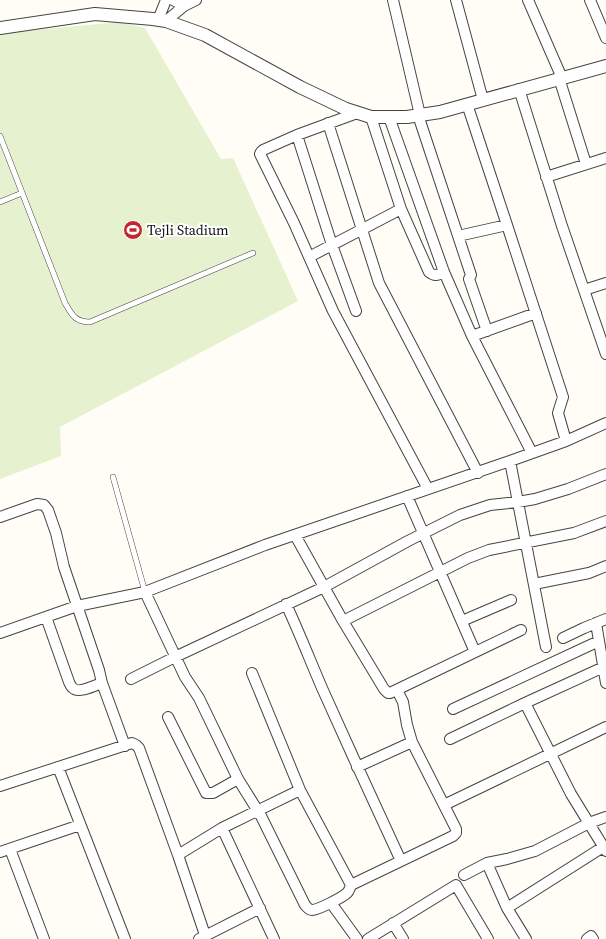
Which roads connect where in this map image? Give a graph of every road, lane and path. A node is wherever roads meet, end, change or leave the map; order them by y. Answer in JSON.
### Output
{"nodes":[{"id":1,"x":166,"y":0,"type":"edge"},
{"id":2,"x":173,"y":0,"type":"edge"},
{"id":3,"x":196,"y":0,"type":"edge"},
{"id":4,"x":394,"y":0,"type":"edge"},
{"id":5,"x":456,"y":0,"type":"edge"},
{"id":6,"x":528,"y":0,"type":"edge"},
{"id":7,"x":590,"y":0,"type":"edge"},
{"id":8,"x":184,"y":6,"type":"junction"},
{"id":9,"x":162,"y":21,"type":"junction"},
{"id":10,"x":0,"y":28,"type":"edge"},
{"id":11,"x":606,"y":38,"type":"edge"},
{"id":12,"x":606,"y":66,"type":"edge"},
{"id":13,"x":560,"y":78,"type":"junction"},
{"id":14,"x":519,"y":89,"type":"junction"},
{"id":15,"x":483,"y":100,"type":"junction"},
{"id":16,"x":467,"y":104,"type":"junction"},
{"id":17,"x":357,"y":113,"type":"junction"},
{"id":18,"x":419,"y":115,"type":"junction"},
{"id":19,"x":371,"y":117,"type":"junction"},
{"id":20,"x":388,"y":117,"type":"junction"},
{"id":21,"x":328,"y":123,"type":"junction"},
{"id":22,"x":297,"y":134,"type":"junction"},
{"id":23,"x":0,"y":136,"type":"edge"},
{"id":24,"x":606,"y":158,"type":"edge"},
{"id":25,"x":586,"y":164,"type":"junction"},
{"id":26,"x":546,"y":177,"type":"junction"},
{"id":27,"x":22,"y":193,"type":"junction"},
{"id":28,"x":0,"y":202,"type":"edge"},
{"id":29,"x":401,"y":209,"type":"junction"},
{"id":30,"x":508,"y":225,"type":"junction"},
{"id":31,"x":362,"y":229,"type":"junction"},
{"id":32,"x":458,"y":236,"type":"junction"},
{"id":33,"x":332,"y":245,"type":"junction"},
{"id":34,"x":253,"y":254,"type":"dead end"},
{"id":35,"x":309,"y":257,"type":"junction"},
{"id":36,"x":444,"y":272,"type":"junction"},
{"id":37,"x":606,"y":283,"type":"edge"},
{"id":38,"x":584,"y":290,"type":"junction"},
{"id":39,"x":356,"y":311,"type":"dead end"},
{"id":40,"x":536,"y":313,"type":"junction"},
{"id":41,"x":487,"y":331,"type":"junction"},
{"id":42,"x":472,"y":336,"type":"junction"},
{"id":43,"x":606,"y":354,"type":"edge"},
{"id":44,"x":606,"y":423,"type":"edge"},
{"id":45,"x":566,"y":440,"type":"junction"},
{"id":46,"x":532,"y":453,"type":"junction"},
{"id":47,"x":510,"y":461,"type":"junction"},
{"id":48,"x":478,"y":473,"type":"junction"},
{"id":49,"x":606,"y":474,"type":"edge"},
{"id":50,"x":113,"y":477,"type":"dead end"},
{"id":51,"x":428,"y":489,"type":"junction"},
{"id":52,"x":407,"y":496,"type":"junction"},
{"id":53,"x":518,"y":502,"type":"junction"},
{"id":54,"x":0,"y":517,"type":"edge"},
{"id":55,"x":606,"y":521,"type":"edge"},
{"id":56,"x":423,"y":534,"type":"junction"},
{"id":57,"x":295,"y":535,"type":"junction"},
{"id":58,"x":526,"y":543,"type":"junction"},
{"id":59,"x":606,"y":566,"type":"edge"},
{"id":60,"x":440,"y":572,"type":"junction"},
{"id":61,"x":534,"y":584,"type":"junction"},
{"id":62,"x":324,"y":587,"type":"junction"},
{"id":63,"x":145,"y":592,"type":"junction"},
{"id":64,"x":511,"y":600,"type":"dead end"},
{"id":65,"x":286,"y":604,"type":"junction"},
{"id":66,"x":77,"y":606,"type":"junction"},
{"id":67,"x":46,"y":617,"type":"junction"},
{"id":68,"x":606,"y":619,"type":"edge"},
{"id":69,"x":343,"y":621,"type":"junction"},
{"id":70,"x":462,"y":621,"type":"junction"},
{"id":71,"x":596,"y":623,"type":"junction"},
{"id":72,"x":521,"y":630,"type":"dead end"},
{"id":73,"x":0,"y":633,"type":"edge"},
{"id":74,"x":563,"y":638,"type":"dead end"},
{"id":75,"x":599,"y":641,"type":"junction"},
{"id":76,"x":546,"y":647,"type":"dead end"},
{"id":77,"x":476,"y":652,"type":"junction"},
{"id":78,"x":175,"y":656,"type":"junction"},
{"id":79,"x":605,"y":667,"type":"edge"},
{"id":80,"x":252,"y":673,"type":"dead end"},
{"id":81,"x":131,"y":679,"type":"dead end"},
{"id":82,"x":102,"y":683,"type":"junction"},
{"id":83,"x":606,"y":683,"type":"edge"},
{"id":84,"x":397,"y":690,"type":"junction"},
{"id":85,"x":525,"y":703,"type":"junction"},
{"id":86,"x":453,"y":709,"type":"dead end"},
{"id":87,"x":168,"y":717,"type":"dead end"},
{"id":88,"x":606,"y":727,"type":"edge"},
{"id":89,"x":450,"y":739,"type":"dead end"},
{"id":90,"x":412,"y":742,"type":"junction"},
{"id":91,"x":125,"y":746,"type":"junction"},
{"id":92,"x":551,"y":754,"type":"junction"},
{"id":93,"x":58,"y":767,"type":"junction"},
{"id":94,"x":357,"y":767,"type":"junction"},
{"id":95,"x":238,"y":779,"type":"junction"},
{"id":96,"x":0,"y":786,"type":"edge"},
{"id":97,"x":300,"y":790,"type":"junction"},
{"id":98,"x":444,"y":805,"type":"junction"},
{"id":99,"x":258,"y":811,"type":"junction"},
{"id":100,"x":606,"y":817,"type":"edge"},
{"id":101,"x":589,"y":823,"type":"junction"},
{"id":102,"x":80,"y":825,"type":"junction"},
{"id":103,"x":222,"y":828,"type":"junction"},
{"id":104,"x":10,"y":849,"type":"junction"},
{"id":105,"x":605,"y":849,"type":"edge"},
{"id":106,"x":0,"y":852,"type":"edge"},
{"id":107,"x":178,"y":854,"type":"junction"},
{"id":108,"x":401,"y":861,"type":"junction"},
{"id":109,"x":487,"y":863,"type":"junction"},
{"id":110,"x":464,"y":875,"type":"dead end"},
{"id":111,"x":351,"y":885,"type":"junction"},
{"id":112,"x":331,"y":903,"type":"junction"},
{"id":113,"x":260,"y":908,"type":"junction"},
{"id":114,"x":507,"y":908,"type":"junction"},
{"id":115,"x":393,"y":923,"type":"junction"},
{"id":116,"x":202,"y":937,"type":"edge"},
{"id":117,"x":44,"y":939,"type":"edge"},
{"id":118,"x":125,"y":939,"type":"edge"},
{"id":119,"x":274,"y":939,"type":"edge"},
{"id":120,"x":357,"y":939,"type":"edge"},
{"id":121,"x":368,"y":939,"type":"edge"},
{"id":122,"x":403,"y":939,"type":"edge"},
{"id":123,"x":488,"y":939,"type":"edge"},
{"id":124,"x":526,"y":939,"type":"edge"},
{"id":125,"x":587,"y":939,"type":"edge"},
{"id":126,"x":593,"y":939,"type":"edge"}],
"edges":[{"from":1,"to":9,"type":"street"},
{"from":2,"to":8,"type":"street"},
{"from":3,"to":8,"type":"street"},
{"from":4,"to":18,"type":"street"},
{"from":5,"to":15,"type":"street"},
{"from":6,"to":13,"type":"street"},
{"from":7,"to":11,"type":"street"},
{"from":8,"to":9,"type":"street"},
{"from":9,"to":10,"type":"street"},
{"from":9,"to":17,"type":"street"},
{"from":12,"to":13,"type":"street"},
{"from":13,"to":14,"type":"street"},
{"from":13,"to":25,"type":"street"},
{"from":14,"to":15,"type":"street"},
{"from":14,"to":26,"type":"street"},
{"from":15,"to":16,"type":"street"},
{"from":16,"to":18,"type":"street"},
{"from":16,"to":30,"type":"street"},
{"from":17,"to":19,"type":"street"},
{"from":17,"to":21,"type":"street"},
{"from":18,"to":20,"type":"street"},
{"from":18,"to":32,"type":"street"},
{"from":19,"to":20,"type":"street"},
{"from":19,"to":29,"type":"street"},
{"from":20,"to":36,"type":"street"},
{"from":21,"to":22,"type":"street"},
{"from":21,"to":31,"type":"street"},
{"from":22,"to":33,"type":"street"},
{"from":22,"to":35,"type":"street"},
{"from":23,"to":27,"type":"lane"},
{"from":24,"to":25,"type":"street"},
{"from":25,"to":26,"type":"street"},
{"from":26,"to":38,"type":"street"},
{"from":27,"to":28,"type":"lane"},
{"from":27,"to":34,"type":"lane"},
{"from":29,"to":31,"type":"street"},
{"from":29,"to":36,"type":"street"},
{"from":30,"to":32,"type":"street"},
{"from":30,"to":40,"type":"street"},
{"from":31,"to":33,"type":"street"},
{"from":31,"to":48,"type":"street"},
{"from":32,"to":41,"type":"street"},
{"from":33,"to":35,"type":"street"},
{"from":33,"to":39,"type":"street"},
{"from":35,"to":51,"type":"street"},
{"from":36,"to":42,"type":"street"},
{"from":37,"to":38,"type":"street"},
{"from":38,"to":43,"type":"street"},
{"from":40,"to":41,"type":"street"},
{"from":40,"to":45,"type":"street"},
{"from":41,"to":42,"type":"street"},
{"from":42,"to":46,"type":"street"},
{"from":44,"to":45,"type":"street"},
{"from":45,"to":46,"type":"street"},
{"from":46,"to":47,"type":"street"},
{"from":47,"to":48,"type":"street"},
{"from":47,"to":53,"type":"street"},
{"from":48,"to":51,"type":"street"},
{"from":49,"to":53,"type":"street"},
{"from":50,"to":63,"type":"lane"},
{"from":51,"to":52,"type":"street"},
{"from":52,"to":56,"type":"street"},
{"from":52,"to":57,"type":"street"},
{"from":53,"to":56,"type":"street"},
{"from":53,"to":58,"type":"street"},
{"from":54,"to":66,"type":"street"},
{"from":55,"to":58,"type":"street"},
{"from":56,"to":60,"type":"street"},
{"from":56,"to":62,"type":"street"},
{"from":57,"to":62,"type":"street"},
{"from":57,"to":63,"type":"street"},
{"from":58,"to":60,"type":"street"},
{"from":58,"to":61,"type":"street"},
{"from":59,"to":61,"type":"street"},
{"from":60,"to":69,"type":"street"},
{"from":60,"to":70,"type":"street"},
{"from":61,"to":76,"type":"street"},
{"from":62,"to":65,"type":"street"},
{"from":62,"to":69,"type":"street"},
{"from":63,"to":66,"type":"street"},
{"from":63,"to":78,"type":"street"},
{"from":64,"to":70,"type":"street"},
{"from":65,"to":78,"type":"street"},
{"from":65,"to":94,"type":"street"},
{"from":66,"to":67,"type":"street"},
{"from":66,"to":82,"type":"street"},
{"from":67,"to":73,"type":"street"},
{"from":67,"to":82,"type":"street"},
{"from":68,"to":71,"type":"street"},
{"from":69,"to":84,"type":"street"},
{"from":70,"to":77,"type":"street"},
{"from":71,"to":74,"type":"street"},
{"from":71,"to":75,"type":"street"},
{"from":72,"to":77,"type":"street"},
{"from":75,"to":79,"type":"street"},
{"from":75,"to":86,"type":"street"},
{"from":77,"to":84,"type":"street"},
{"from":78,"to":81,"type":"street"},
{"from":78,"to":95,"type":"street"},
{"from":79,"to":83,"type":"street"},
{"from":79,"to":85,"type":"street"},
{"from":80,"to":97,"type":"street"},
{"from":82,"to":91,"type":"street"},
{"from":84,"to":90,"type":"street"},
{"from":85,"to":89,"type":"street"},
{"from":85,"to":92,"type":"street"},
{"from":87,"to":95,"type":"street"},
{"from":88,"to":92,"type":"street"},
{"from":90,"to":94,"type":"street"},
{"from":90,"to":98,"type":"street"},
{"from":91,"to":93,"type":"street"},
{"from":91,"to":107,"type":"street"},
{"from":92,"to":98,"type":"street"},
{"from":92,"to":101,"type":"street"},
{"from":93,"to":96,"type":"street"},
{"from":93,"to":102,"type":"street"},
{"from":94,"to":108,"type":"street"},
{"from":95,"to":99,"type":"street"},
{"from":97,"to":99,"type":"street"},
{"from":97,"to":111,"type":"street"},
{"from":98,"to":108,"type":"street"},
{"from":99,"to":103,"type":"street"},
{"from":99,"to":112,"type":"street"},
{"from":100,"to":101,"type":"street"},
{"from":101,"to":105,"type":"street"},
{"from":101,"to":109,"type":"street"},
{"from":102,"to":104,"type":"street"},
{"from":102,"to":118,"type":"street"},
{"from":103,"to":107,"type":"street"},
{"from":103,"to":113,"type":"street"},
{"from":104,"to":106,"type":"street"},
{"from":104,"to":117,"type":"street"},
{"from":105,"to":114,"type":"street"},
{"from":107,"to":116,"type":"street"},
{"from":108,"to":111,"type":"street"},
{"from":109,"to":110,"type":"street"},
{"from":109,"to":114,"type":"street"},
{"from":111,"to":112,"type":"street"},
{"from":112,"to":120,"type":"street"},
{"from":113,"to":116,"type":"street"},
{"from":113,"to":119,"type":"street"},
{"from":114,"to":124,"type":"street"},
{"from":115,"to":121,"type":"street"},
{"from":115,"to":122,"type":"street"},
{"from":115,"to":123,"type":"street"},
{"from":125,"to":126,"type":"street"}]}
